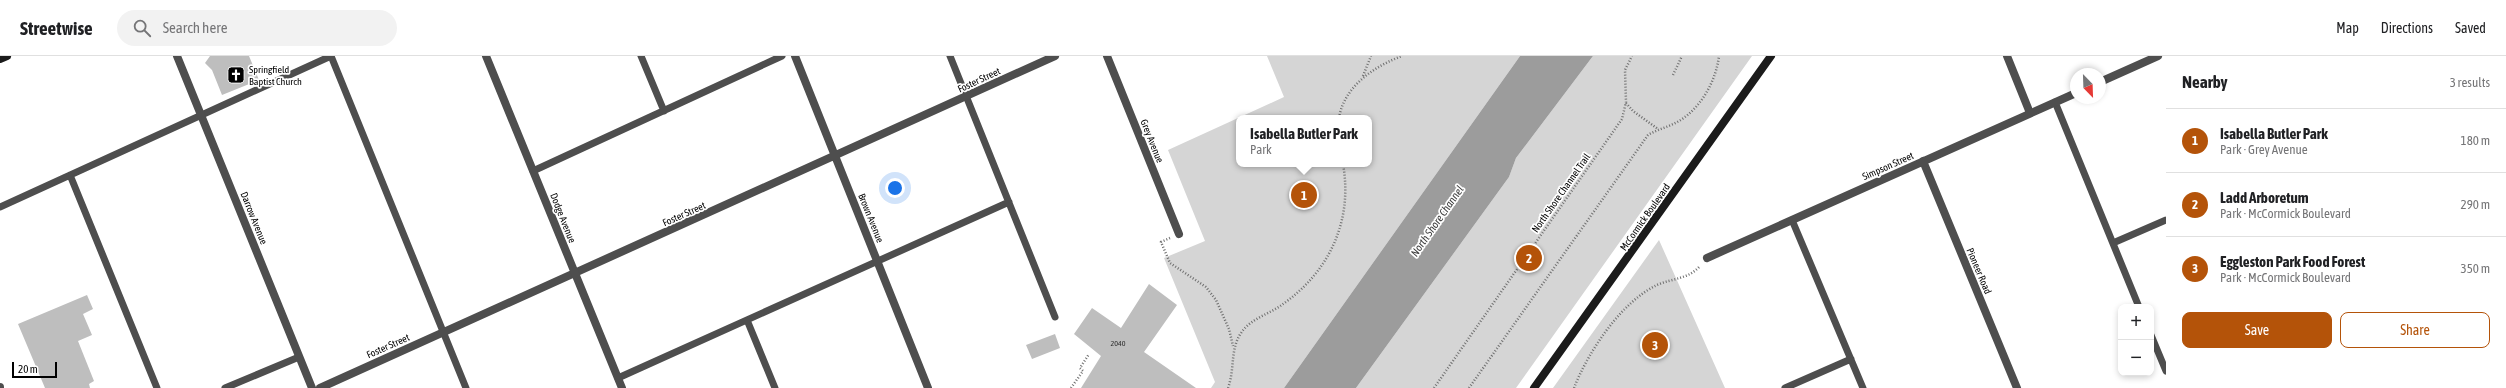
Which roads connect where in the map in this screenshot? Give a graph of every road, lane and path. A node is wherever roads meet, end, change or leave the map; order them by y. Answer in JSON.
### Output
{"nodes":[{"id":1,"x":7,"y":56,"type":"edge"},
{"id":2,"x":177,"y":56,"type":"edge"},
{"id":3,"x":331,"y":56,"type":"edge"},
{"id":4,"x":486,"y":56,"type":"edge"},
{"id":5,"x":641,"y":56,"type":"edge"},
{"id":6,"x":782,"y":56,"type":"edge"},
{"id":7,"x":795,"y":56,"type":"edge"},
{"id":8,"x":950,"y":56,"type":"edge"},
{"id":9,"x":1055,"y":56,"type":"edge"},
{"id":10,"x":1107,"y":56,"type":"edge"},
{"id":11,"x":1370,"y":56,"type":"edge"},
{"id":12,"x":1402,"y":56,"type":"edge"},
{"id":13,"x":1632,"y":56,"type":"edge"},
{"id":14,"x":1682,"y":56,"type":"edge"},
{"id":15,"x":1718,"y":56,"type":"edge"},
{"id":16,"x":1771,"y":56,"type":"edge"},
{"id":17,"x":2008,"y":56,"type":"edge"},
{"id":18,"x":2158,"y":56,"type":"edge"},
{"id":19,"x":0,"y":59,"type":"edge"},
{"id":20,"x":2144,"y":59,"type":"edge"},
{"id":21,"x":1674,"y":75,"type":"dead end"},
{"id":22,"x":1362,"y":77,"type":"junction"},
{"id":23,"x":2106,"y":79,"type":"edge"},
{"id":24,"x":2070,"y":96,"type":"edge"},
{"id":25,"x":966,"y":97,"type":"junction"},
{"id":26,"x":1626,"y":102,"type":"junction"},
{"id":27,"x":2055,"y":102,"type":"junction"},
{"id":28,"x":664,"y":111,"type":"junction"},
{"id":29,"x":2030,"y":113,"type":"junction"},
{"id":30,"x":1341,"y":115,"type":"edge"},
{"id":31,"x":201,"y":116,"type":"junction"},
{"id":32,"x":1658,"y":129,"type":"junction"},
{"id":33,"x":835,"y":156,"type":"junction"},
{"id":34,"x":1923,"y":161,"type":"junction"},
{"id":35,"x":1343,"y":167,"type":"edge"},
{"id":36,"x":533,"y":171,"type":"junction"},
{"id":37,"x":70,"y":175,"type":"junction"},
{"id":38,"x":1009,"y":202,"type":"junction"},
{"id":39,"x":0,"y":207,"type":"edge"},
{"id":40,"x":1792,"y":220,"type":"junction"},
{"id":41,"x":2166,"y":220,"type":"edge"},
{"id":42,"x":1179,"y":234,"type":"joint"},
{"id":43,"x":2113,"y":243,"type":"junction"},
{"id":44,"x":1707,"y":258,"type":"joint"},
{"id":45,"x":877,"y":262,"type":"junction"},
{"id":46,"x":575,"y":274,"type":"junction"},
{"id":47,"x":2138,"y":304,"type":"edge"},
{"id":48,"x":1055,"y":317,"type":"dead end"},
{"id":49,"x":747,"y":320,"type":"junction"},
{"id":50,"x":444,"y":332,"type":"junction"},
{"id":51,"x":2153,"y":340,"type":"edge"},
{"id":52,"x":1233,"y":346,"type":"junction"},
{"id":53,"x":1089,"y":354,"type":"dead end"},
{"id":54,"x":299,"y":357,"type":"junction"},
{"id":55,"x":1850,"y":359,"type":"junction"},
{"id":56,"x":2166,"y":371,"type":"edge"},
{"id":57,"x":618,"y":378,"type":"junction"},
{"id":58,"x":157,"y":388,"type":"edge"},
{"id":59,"x":225,"y":388,"type":"edge"},
{"id":60,"x":312,"y":388,"type":"edge"},
{"id":61,"x":320,"y":388,"type":"edge"},
{"id":62,"x":466,"y":388,"type":"edge"},
{"id":63,"x":622,"y":388,"type":"edge"},
{"id":64,"x":775,"y":388,"type":"edge"},
{"id":65,"x":928,"y":388,"type":"edge"},
{"id":66,"x":1071,"y":388,"type":"edge"},
{"id":67,"x":1228,"y":388,"type":"edge"},
{"id":68,"x":1434,"y":388,"type":"edge"},
{"id":69,"x":1469,"y":388,"type":"edge"},
{"id":70,"x":1534,"y":388,"type":"edge"},
{"id":71,"x":1574,"y":388,"type":"edge"},
{"id":72,"x":1785,"y":388,"type":"edge"},
{"id":73,"x":1863,"y":388,"type":"edge"},
{"id":74,"x":2017,"y":388,"type":"edge"}],
"edges":[{"from":1,"to":19,"type":"main road"},
{"from":2,"to":31,"type":"street","name":"Darrow Avenue"},
{"from":3,"to":31,"type":"lane"},
{"from":3,"to":50,"type":"lane"},
{"from":4,"to":36,"type":"street","name":"Dodge Avenue"},
{"from":5,"to":28,"type":"lane"},
{"from":6,"to":28,"type":"lane"},
{"from":7,"to":33,"type":"street","name":"Brown Avenue"},
{"from":8,"to":25,"type":"lane"},
{"from":9,"to":25,"type":"street","name":"Foster Street"},
{"from":10,"to":42,"type":"street","name":"Grey Avenue"},
{"from":11,"to":22,"type":"path"},
{"from":12,"to":22,"type":"path"},
{"from":13,"to":26,"type":"path","name":"North Shore Channel Trail"},
{"from":14,"to":21,"type":"path"},
{"from":15,"to":32,"type":"path"},
{"from":16,"to":70,"type":"main road","name":"McCormick Boulevard"},
{"from":17,"to":29,"type":"street"},
{"from":18,"to":20,"type":"street"},
{"from":20,"to":23,"type":"street"},
{"from":22,"to":30,"type":"path"},
{"from":24,"to":27,"type":"street","name":"Simpson Street"},
{"from":25,"to":33,"type":"street","name":"Foster Street"},
{"from":25,"to":38,"type":"lane"},
{"from":26,"to":32,"type":"path"},
{"from":26,"to":68,"type":"path","name":"North Shore Channel Trail"},
{"from":27,"to":29,"type":"street","name":"Simpson Street"},
{"from":27,"to":43,"type":"lane"},
{"from":28,"to":36,"type":"lane"},
{"from":29,"to":34,"type":"street","name":"Simpson Street"},
{"from":31,"to":37,"type":"lane"},
{"from":31,"to":54,"type":"street","name":"Darrow Avenue"},
{"from":32,"to":69,"type":"path"},
{"from":33,"to":45,"type":"street","name":"Brown Avenue"},
{"from":33,"to":46,"type":"street","name":"Foster Street"},
{"from":34,"to":40,"type":"street","name":"Simpson Street"},
{"from":34,"to":74,"type":"street","name":"Pioneer Road"},
{"from":35,"to":52,"type":"path"},
{"from":36,"to":46,"type":"street","name":"Dodge Avenue"},
{"from":37,"to":39,"type":"lane"},
{"from":37,"to":58,"type":"lane"},
{"from":38,"to":45,"type":"lane"},
{"from":38,"to":48,"type":"lane"},
{"from":40,"to":44,"type":"street","name":"Simpson Street"},
{"from":40,"to":55,"type":"lane"},
{"from":41,"to":43,"type":"lane"},
{"from":42,"to":52,"type":"path"},
{"from":43,"to":47,"type":"lane"},
{"from":44,"to":71,"type":"path"},
{"from":45,"to":49,"type":"lane"},
{"from":45,"to":65,"type":"street","name":"Brown Avenue"},
{"from":46,"to":50,"type":"street","name":"Foster Street"},
{"from":46,"to":57,"type":"street","name":"Dodge Avenue"},
{"from":49,"to":57,"type":"lane"},
{"from":49,"to":64,"type":"lane"},
{"from":50,"to":61,"type":"street","name":"Foster Street"},
{"from":50,"to":62,"type":"lane"},
{"from":51,"to":56,"type":"lane"},
{"from":52,"to":67,"type":"path"},
{"from":53,"to":66,"type":"path"},
{"from":54,"to":59,"type":"lane"},
{"from":54,"to":60,"type":"street","name":"Darrow Avenue"},
{"from":55,"to":72,"type":"lane"},
{"from":55,"to":73,"type":"lane"},
{"from":57,"to":63,"type":"street","name":"Dodge Avenue"}]}
